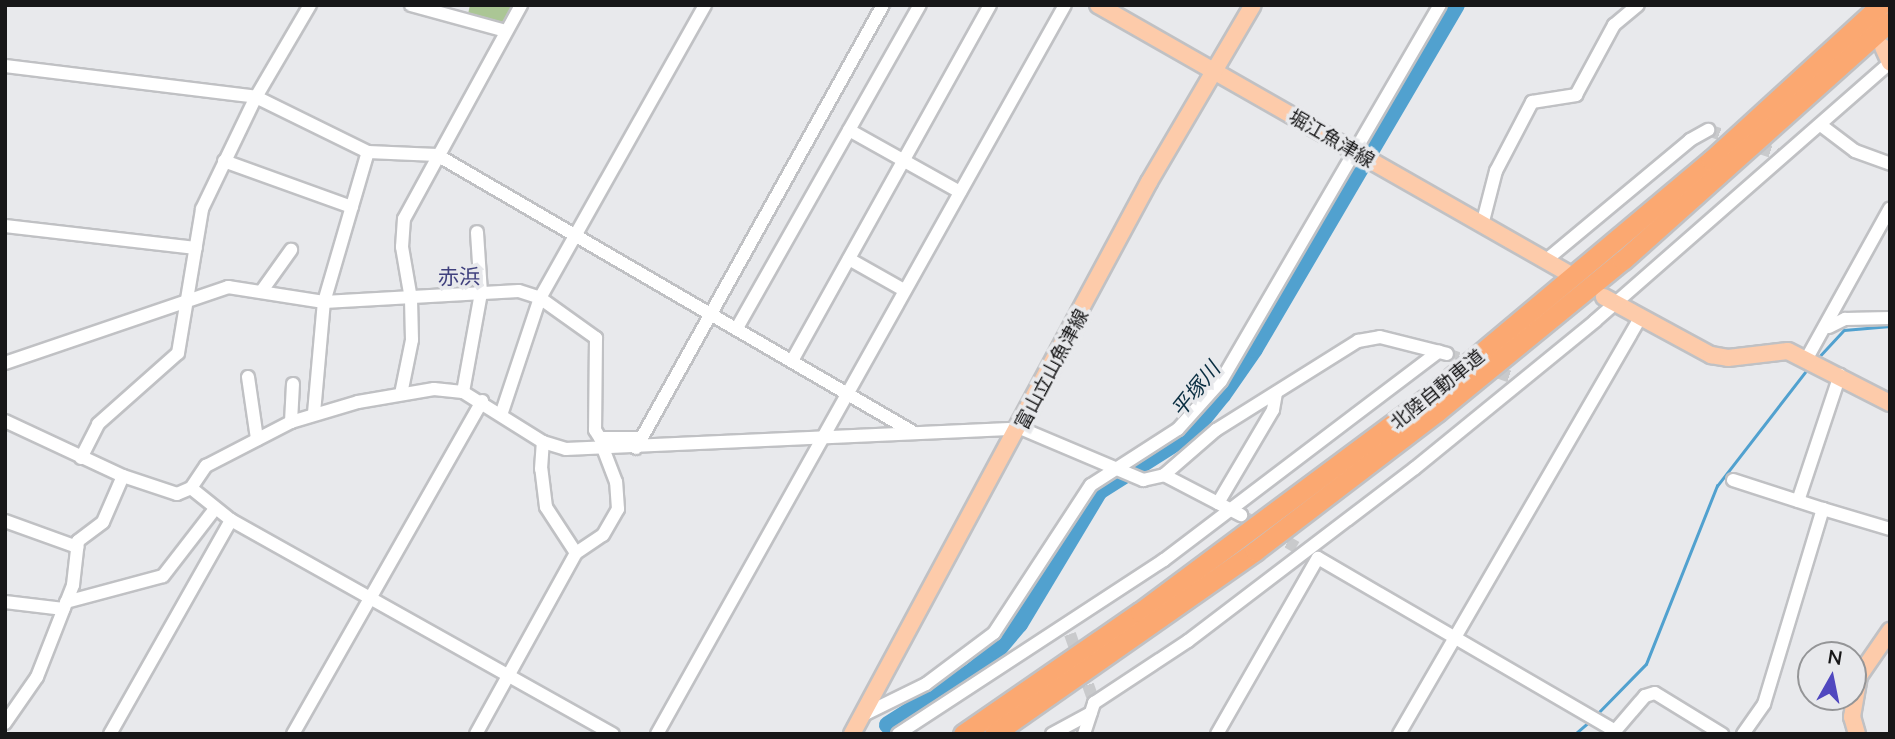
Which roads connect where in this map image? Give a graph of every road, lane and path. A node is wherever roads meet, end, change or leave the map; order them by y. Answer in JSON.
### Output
{"nodes":[{"id":1,"x":310,"y":5,"type":"edge"},
{"id":2,"x":411,"y":5,"type":"edge"},
{"id":3,"x":520,"y":5,"type":"edge"},
{"id":4,"x":705,"y":5,"type":"edge"},
{"id":5,"x":883,"y":5,"type":"edge"},
{"id":6,"x":919,"y":5,"type":"edge"},
{"id":7,"x":990,"y":5,"type":"edge"},
{"id":8,"x":1065,"y":5,"type":"edge"},
{"id":9,"x":1098,"y":5,"type":"edge"},
{"id":10,"x":1253,"y":5,"type":"edge"},
{"id":11,"x":1440,"y":5,"type":"edge"},
{"id":12,"x":1638,"y":5,"type":"edge"},
{"id":13,"x":1881,"y":5,"type":"edge"},
{"id":14,"x":1890,"y":21,"type":"edge"},
{"id":15,"x":506,"y":31,"type":"junction"},
{"id":16,"x":1883,"y":47,"type":"dead end"},
{"id":17,"x":1890,"y":63,"type":"edge"},
{"id":18,"x":5,"y":66,"type":"edge"},
{"id":19,"x":1214,"y":72,"type":"junction"},
{"id":20,"x":256,"y":97,"type":"junction"},
{"id":21,"x":1822,"y":126,"type":"junction"},
{"id":22,"x":849,"y":130,"type":"junction"},
{"id":23,"x":1708,"y":130,"type":"dead end"},
{"id":24,"x":1355,"y":150,"type":"junction"},
{"id":25,"x":368,"y":152,"type":"junction"},
{"id":26,"x":437,"y":155,"type":"junction"},
{"id":27,"x":904,"y":160,"type":"junction"},
{"id":28,"x":224,"y":161,"type":"junction"},
{"id":29,"x":1890,"y":164,"type":"edge"},
{"id":30,"x":960,"y":192,"type":"junction"},
{"id":31,"x":352,"y":207,"type":"junction"},
{"id":32,"x":1890,"y":208,"type":"edge"},
{"id":33,"x":1482,"y":225,"type":"junction"},
{"id":34,"x":5,"y":226,"type":"edge"},
{"id":35,"x":477,"y":232,"type":"dead end"},
{"id":36,"x":575,"y":236,"type":"junction"},
{"id":37,"x":196,"y":247,"type":"junction"},
{"id":38,"x":291,"y":250,"type":"dead end"},
{"id":39,"x":849,"y":259,"type":"junction"},
{"id":40,"x":1545,"y":261,"type":"junction"},
{"id":41,"x":1566,"y":272,"type":"dead end"},
{"id":42,"x":904,"y":290,"type":"junction"},
{"id":43,"x":261,"y":292,"type":"junction"},
{"id":44,"x":481,"y":293,"type":"junction"},
{"id":45,"x":188,"y":298,"type":"junction"},
{"id":46,"x":540,"y":298,"type":"junction"},
{"id":47,"x":411,"y":299,"type":"junction"},
{"id":48,"x":1609,"y":300,"type":"junction"},
{"id":49,"x":324,"y":302,"type":"junction"},
{"id":50,"x":709,"y":312,"type":"junction"},
{"id":51,"x":1640,"y":318,"type":"junction"},
{"id":52,"x":1890,"y":318,"type":"edge"},
{"id":53,"x":1829,"y":327,"type":"junction"},
{"id":54,"x":737,"y":328,"type":"junction"},
{"id":55,"x":1807,"y":358,"type":"junction"},
{"id":56,"x":793,"y":359,"type":"junction"},
{"id":57,"x":5,"y":363,"type":"edge"},
{"id":58,"x":1840,"y":375,"type":"junction"},
{"id":59,"x":248,"y":377,"type":"dead end"},
{"id":60,"x":293,"y":384,"type":"dead end"},
{"id":61,"x":847,"y":391,"type":"junction"},
{"id":62,"x":463,"y":392,"type":"junction"},
{"id":63,"x":1276,"y":393,"type":"junction"},
{"id":64,"x":401,"y":394,"type":"junction"},
{"id":65,"x":482,"y":401,"type":"junction"},
{"id":66,"x":1890,"y":403,"type":"edge"},
{"id":67,"x":314,"y":412,"type":"junction"},
{"id":68,"x":500,"y":415,"type":"junction"},
{"id":69,"x":5,"y":421,"type":"edge"},
{"id":70,"x":291,"y":422,"type":"junction"},
{"id":71,"x":1020,"y":428,"type":"junction"},
{"id":72,"x":913,"y":432,"type":"junction"},
{"id":73,"x":824,"y":437,"type":"junction"},
{"id":74,"x":257,"y":439,"type":"junction"},
{"id":75,"x":543,"y":442,"type":"junction"},
{"id":76,"x":638,"y":443,"type":"junction"},
{"id":77,"x":604,"y":451,"type":"junction"},
{"id":78,"x":81,"y":458,"type":"junction"},
{"id":79,"x":1112,"y":468,"type":"junction"},
{"id":80,"x":1164,"y":475,"type":"junction"},
{"id":81,"x":123,"y":476,"type":"junction"},
{"id":82,"x":1733,"y":480,"type":"dead end"},
{"id":83,"x":191,"y":488,"type":"junction"},
{"id":84,"x":1798,"y":501,"type":"junction"},
{"id":85,"x":1218,"y":503,"type":"junction"},
{"id":86,"x":1823,"y":509,"type":"junction"},
{"id":87,"x":214,"y":510,"type":"junction"},
{"id":88,"x":1235,"y":513,"type":"junction"},
{"id":89,"x":231,"y":520,"type":"junction"},
{"id":90,"x":5,"y":521,"type":"edge"},
{"id":91,"x":1890,"y":529,"type":"edge"},
{"id":92,"x":77,"y":547,"type":"junction"},
{"id":93,"x":1307,"y":552,"type":"junction"},
{"id":94,"x":576,"y":553,"type":"junction"},
{"id":95,"x":372,"y":597,"type":"junction"},
{"id":96,"x":5,"y":601,"type":"edge"},
{"id":97,"x":65,"y":606,"type":"junction"},
{"id":98,"x":1890,"y":631,"type":"edge"},
{"id":99,"x":1455,"y":638,"type":"junction"},
{"id":100,"x":510,"y":675,"type":"junction"},
{"id":101,"x":1092,"y":704,"type":"junction"},
{"id":102,"x":863,"y":715,"type":"junction"},
{"id":103,"x":5,"y":723,"type":"edge"},
{"id":104,"x":110,"y":734,"type":"edge"},
{"id":105,"x":292,"y":734,"type":"edge"},
{"id":106,"x":476,"y":734,"type":"edge"},
{"id":107,"x":613,"y":734,"type":"edge"},
{"id":108,"x":657,"y":734,"type":"edge"},
{"id":109,"x":852,"y":734,"type":"edge"},
{"id":110,"x":898,"y":734,"type":"edge"},
{"id":111,"x":963,"y":734,"type":"edge"},
{"id":112,"x":994,"y":734,"type":"edge"},
{"id":113,"x":1052,"y":734,"type":"edge"},
{"id":114,"x":1084,"y":734,"type":"edge"},
{"id":115,"x":1217,"y":734,"type":"edge"},
{"id":116,"x":1399,"y":734,"type":"edge"},
{"id":117,"x":1722,"y":734,"type":"edge"},
{"id":118,"x":1743,"y":734,"type":"edge"},
{"id":119,"x":1857,"y":734,"type":"edge"}],
"edges":[{"from":1,"to":20,"type":"street"},
{"from":2,"to":15,"type":"street"},
{"from":3,"to":15,"type":"street"},
{"from":4,"to":36,"type":"street"},
{"from":5,"to":50,"type":"street"},
{"from":6,"to":22,"type":"street"},
{"from":7,"to":27,"type":"street"},
{"from":8,"to":30,"type":"street"},
{"from":9,"to":19,"type":"main road","name":"堀江魚津線"},
{"from":10,"to":19,"type":"main road","name":"富山立山魚津線"},
{"from":11,"to":24,"type":"street"},
{"from":12,"to":33,"type":"street"},
{"from":13,"to":111,"type":"highway","name":"北陸自動車道"},
{"from":14,"to":112,"type":"highway","name":"北陸自動車道"},
{"from":15,"to":26,"type":"street"},
{"from":16,"to":17,"type":"main road"},
{"from":17,"to":21,"type":"street"},
{"from":18,"to":20,"type":"street"},
{"from":19,"to":24,"type":"main road","name":"堀江魚津線"},
{"from":19,"to":71,"type":"main road","name":"富山立山魚津線"},
{"from":20,"to":25,"type":"street"},
{"from":20,"to":28,"type":"street"},
{"from":21,"to":29,"type":"street"},
{"from":21,"to":48,"type":"street"},
{"from":22,"to":27,"type":"street"},
{"from":22,"to":54,"type":"street"},
{"from":23,"to":40,"type":"street"},
{"from":24,"to":33,"type":"main road","name":"堀江魚津線"},
{"from":24,"to":79,"type":"street"},
{"from":25,"to":26,"type":"street"},
{"from":25,"to":31,"type":"street"},
{"from":26,"to":36,"type":"street"},
{"from":26,"to":47,"type":"street"},
{"from":27,"to":30,"type":"street"},
{"from":27,"to":39,"type":"street"},
{"from":28,"to":31,"type":"street"},
{"from":28,"to":37,"type":"street"},
{"from":30,"to":42,"type":"street"},
{"from":31,"to":49,"type":"street"},
{"from":32,"to":53,"type":"street"},
{"from":33,"to":40,"type":"main road","name":"堀江魚津線"},
{"from":34,"to":37,"type":"street"},
{"from":35,"to":44,"type":"street"},
{"from":36,"to":46,"type":"street"},
{"from":36,"to":50,"type":"street"},
{"from":37,"to":45,"type":"street"},
{"from":38,"to":43,"type":"street"},
{"from":39,"to":42,"type":"street"},
{"from":39,"to":56,"type":"street"},
{"from":40,"to":41,"type":"main road","name":"堀江魚津線"},
{"from":42,"to":61,"type":"street"},
{"from":43,"to":45,"type":"street"},
{"from":43,"to":49,"type":"street"},
{"from":44,"to":46,"type":"street"},
{"from":44,"to":47,"type":"street"},
{"from":44,"to":62,"type":"street"},
{"from":45,"to":57,"type":"street"},
{"from":45,"to":78,"type":"street"},
{"from":46,"to":68,"type":"street"},
{"from":46,"to":76,"type":"street"},
{"from":47,"to":49,"type":"street"},
{"from":47,"to":64,"type":"street"},
{"from":48,"to":51,"type":"main road"},
{"from":48,"to":93,"type":"street"},
{"from":49,"to":67,"type":"street"},
{"from":50,"to":54,"type":"street"},
{"from":50,"to":76,"type":"street"},
{"from":51,"to":55,"type":"main road"},
{"from":51,"to":99,"type":"street"},
{"from":52,"to":53,"type":"street"},
{"from":53,"to":55,"type":"street"},
{"from":54,"to":56,"type":"street"},
{"from":55,"to":58,"type":"main road"},
{"from":56,"to":61,"type":"street"},
{"from":58,"to":66,"type":"main road"},
{"from":58,"to":84,"type":"street"},
{"from":59,"to":74,"type":"street"},
{"from":60,"to":70,"type":"street"},
{"from":61,"to":72,"type":"street"},
{"from":61,"to":73,"type":"street"},
{"from":62,"to":64,"type":"street"},
{"from":62,"to":65,"type":"street"},
{"from":63,"to":80,"type":"street"},
{"from":63,"to":85,"type":"street"},
{"from":63,"to":88,"type":"street"},
{"from":64,"to":67,"type":"street"},
{"from":65,"to":68,"type":"street"},
{"from":65,"to":95,"type":"street"},
{"from":67,"to":70,"type":"street"},
{"from":68,"to":75,"type":"street"},
{"from":69,"to":78,"type":"street"},
{"from":70,"to":74,"type":"street"},
{"from":71,"to":72,"type":"street"},
{"from":71,"to":79,"type":"street"},
{"from":71,"to":102,"type":"main road","name":"富山立山魚津線"},
{"from":72,"to":73,"type":"street"},
{"from":73,"to":76,"type":"street"},
{"from":73,"to":108,"type":"street"},
{"from":74,"to":83,"type":"street"},
{"from":75,"to":77,"type":"street"},
{"from":75,"to":94,"type":"street"},
{"from":76,"to":77,"type":"street"},
{"from":77,"to":94,"type":"street"},
{"from":78,"to":81,"type":"street"},
{"from":79,"to":80,"type":"street"},
{"from":79,"to":102,"type":"street"},
{"from":80,"to":85,"type":"street"},
{"from":81,"to":83,"type":"street"},
{"from":81,"to":92,"type":"street"},
{"from":82,"to":84,"type":"street"},
{"from":83,"to":87,"type":"street"},
{"from":84,"to":86,"type":"street"},
{"from":85,"to":88,"type":"street"},
{"from":86,"to":91,"type":"street"},
{"from":86,"to":118,"type":"street"},
{"from":87,"to":89,"type":"street"},
{"from":87,"to":97,"type":"street"},
{"from":88,"to":110,"type":"street"},
{"from":89,"to":95,"type":"street"},
{"from":89,"to":104,"type":"street"},
{"from":90,"to":92,"type":"street"},
{"from":92,"to":97,"type":"street"},
{"from":93,"to":99,"type":"street"},
{"from":93,"to":101,"type":"street"},
{"from":93,"to":115,"type":"street"},
{"from":94,"to":100,"type":"street"},
{"from":95,"to":100,"type":"street"},
{"from":95,"to":105,"type":"street"},
{"from":96,"to":97,"type":"street"},
{"from":97,"to":103,"type":"street"},
{"from":98,"to":119,"type":"main road"},
{"from":99,"to":116,"type":"street"},
{"from":99,"to":117,"type":"street"},
{"from":100,"to":106,"type":"street"},
{"from":100,"to":107,"type":"street"},
{"from":101,"to":113,"type":"street"},
{"from":101,"to":114,"type":"street"},
{"from":102,"to":109,"type":"main road","name":"富山立山魚津線"}]}
